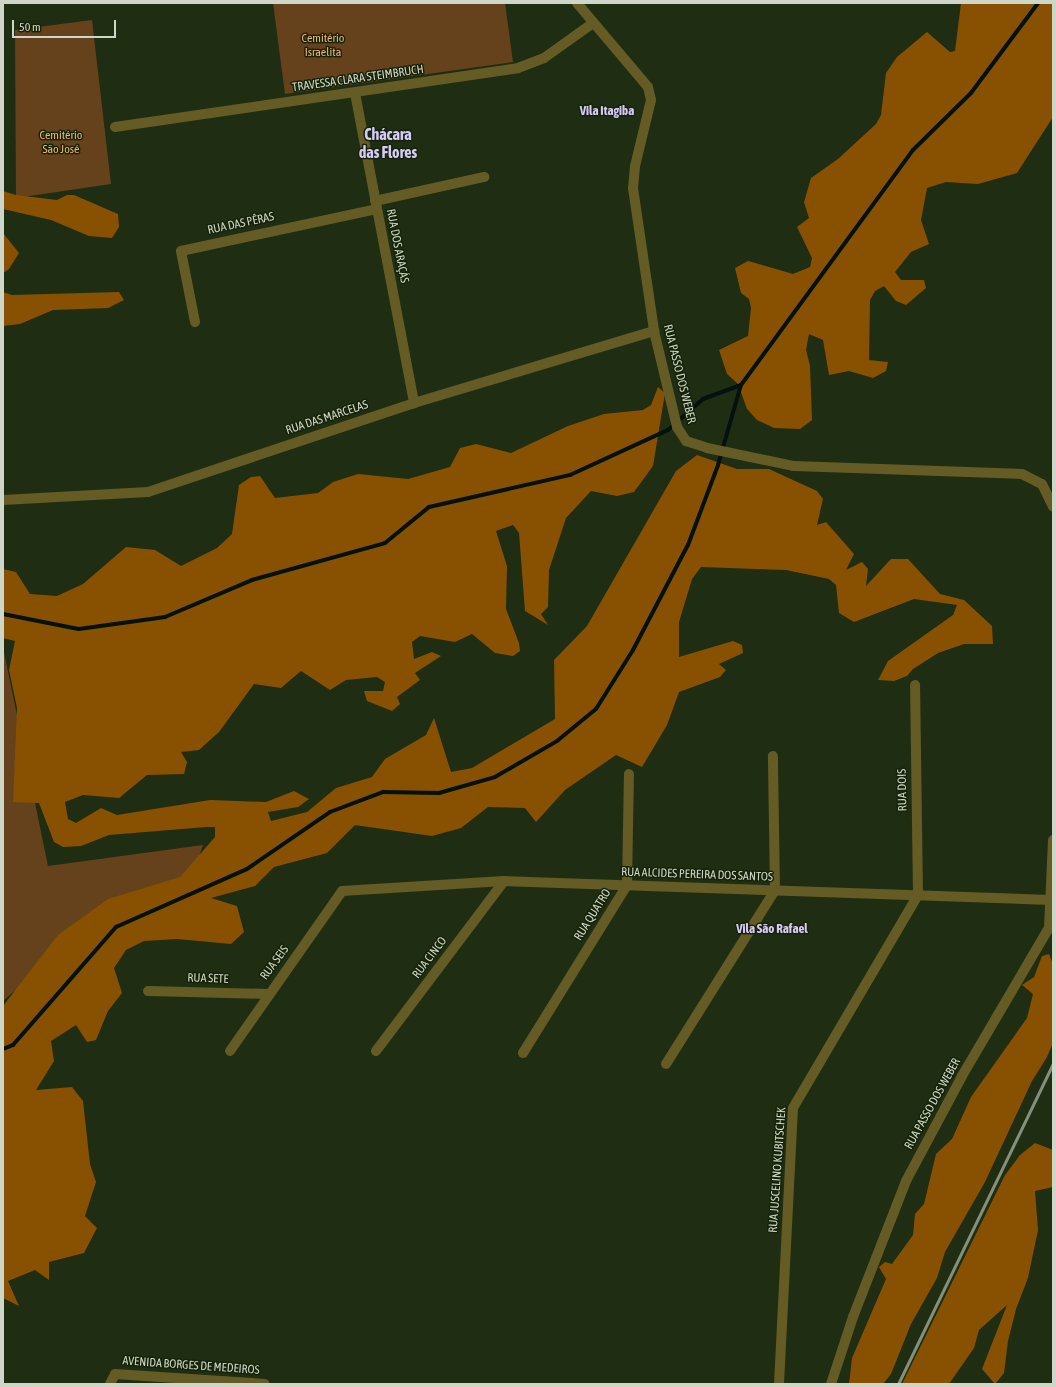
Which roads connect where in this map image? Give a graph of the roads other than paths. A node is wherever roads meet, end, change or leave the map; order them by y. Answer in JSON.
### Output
{"nodes":[{"id":1,"x":577,"y":3,"type":"edge"},
{"id":2,"x":593,"y":23,"type":"junction"},
{"id":3,"x":355,"y":93,"type":"junction"},
{"id":4,"x":115,"y":127,"type":"dead end"},
{"id":5,"x":484,"y":177,"type":"dead end"},
{"id":6,"x":376,"y":204,"type":"junction"},
{"id":7,"x":195,"y":322,"type":"dead end"},
{"id":8,"x":654,"y":331,"type":"junction"},
{"id":9,"x":414,"y":403,"type":"junction"},
{"id":10,"x":3,"y":500,"type":"edge"},
{"id":11,"x":1053,"y":507,"type":"edge"},
{"id":12,"x":915,"y":685,"type":"dead end"},
{"id":13,"x":773,"y":756,"type":"dead end"},
{"id":14,"x":629,"y":774,"type":"dead end"},
{"id":15,"x":1053,"y":840,"type":"edge"},
{"id":16,"x":504,"y":881,"type":"junction"},
{"id":17,"x":627,"y":885,"type":"junction"},
{"id":18,"x":775,"y":890,"type":"junction"},
{"id":19,"x":342,"y":891,"type":"joint"},
{"id":20,"x":918,"y":895,"type":"junction"},
{"id":21,"x":1051,"y":900,"type":"junction"},
{"id":22,"x":148,"y":991,"type":"dead end"},
{"id":23,"x":268,"y":994,"type":"junction"},
{"id":24,"x":230,"y":1051,"type":"dead end"},
{"id":25,"x":376,"y":1052,"type":"dead end"},
{"id":26,"x":523,"y":1053,"type":"dead end"},
{"id":27,"x":666,"y":1064,"type":"dead end"},
{"id":28,"x":110,"y":1384,"type":"edge"},
{"id":29,"x":265,"y":1384,"type":"edge"},
{"id":30,"x":779,"y":1384,"type":"edge"},
{"id":31,"x":831,"y":1384,"type":"edge"}],
"edges":[{"from":1,"to":2,"type":"street","name":"RUA PASSO DOS WEBER"},
{"from":2,"to":3,"type":"street","name":"TRAVESSA CLARA STEIMBRUCH"},
{"from":2,"to":8,"type":"street","name":"RUA PASSO DOS WEBER"},
{"from":3,"to":4,"type":"street","name":"TRAVESSA CLARA STEIMBRUCH"},
{"from":3,"to":6,"type":"street","name":"RUA DOS ARAÇÁS"},
{"from":5,"to":6,"type":"street"},
{"from":6,"to":7,"type":"street","name":"RUA DAS PÊRAS"},
{"from":6,"to":9,"type":"street","name":"RUA DOS ARAÇÁS"},
{"from":8,"to":9,"type":"street","name":"RUA DAS MARCELAS"},
{"from":8,"to":11,"type":"street","name":"RUA PASSO DOS WEBER"},
{"from":9,"to":10,"type":"street","name":"RUA DAS MARCELAS"},
{"from":12,"to":20,"type":"street","name":"RUA DOIS"},
{"from":13,"to":18,"type":"street"},
{"from":14,"to":17,"type":"street","name":"RUA QUATRO"},
{"from":15,"to":21,"type":"street","name":"RUA PASSO DOS WEBER"},
{"from":16,"to":17,"type":"street","name":"RUA ALCIDES PEREIRA DOS SANTOS"},
{"from":16,"to":19,"type":"street","name":"RUA ALCIDES PEREIRA DOS SANTOS"},
{"from":16,"to":25,"type":"street","name":"RUA CINCO"},
{"from":17,"to":18,"type":"street","name":"RUA ALCIDES PEREIRA DOS SANTOS"},
{"from":17,"to":26,"type":"street","name":"RUA QUATRO"},
{"from":18,"to":20,"type":"street","name":"RUA ALCIDES PEREIRA DOS SANTOS"},
{"from":18,"to":27,"type":"street"},
{"from":19,"to":23,"type":"street","name":"RUA SEIS"},
{"from":20,"to":21,"type":"street","name":"RUA ALCIDES PEREIRA DOS SANTOS"},
{"from":20,"to":30,"type":"street","name":"RUA JUSCELINO KUBITSCHEK"},
{"from":21,"to":31,"type":"street","name":"RUA PASSO DOS WEBER"},
{"from":22,"to":23,"type":"street","name":"RUA SETE"},
{"from":23,"to":24,"type":"street","name":"RUA SEIS"},
{"from":28,"to":29,"type":"street","name":"AVENIDA BORGES DE MEDEIROS"}]}
